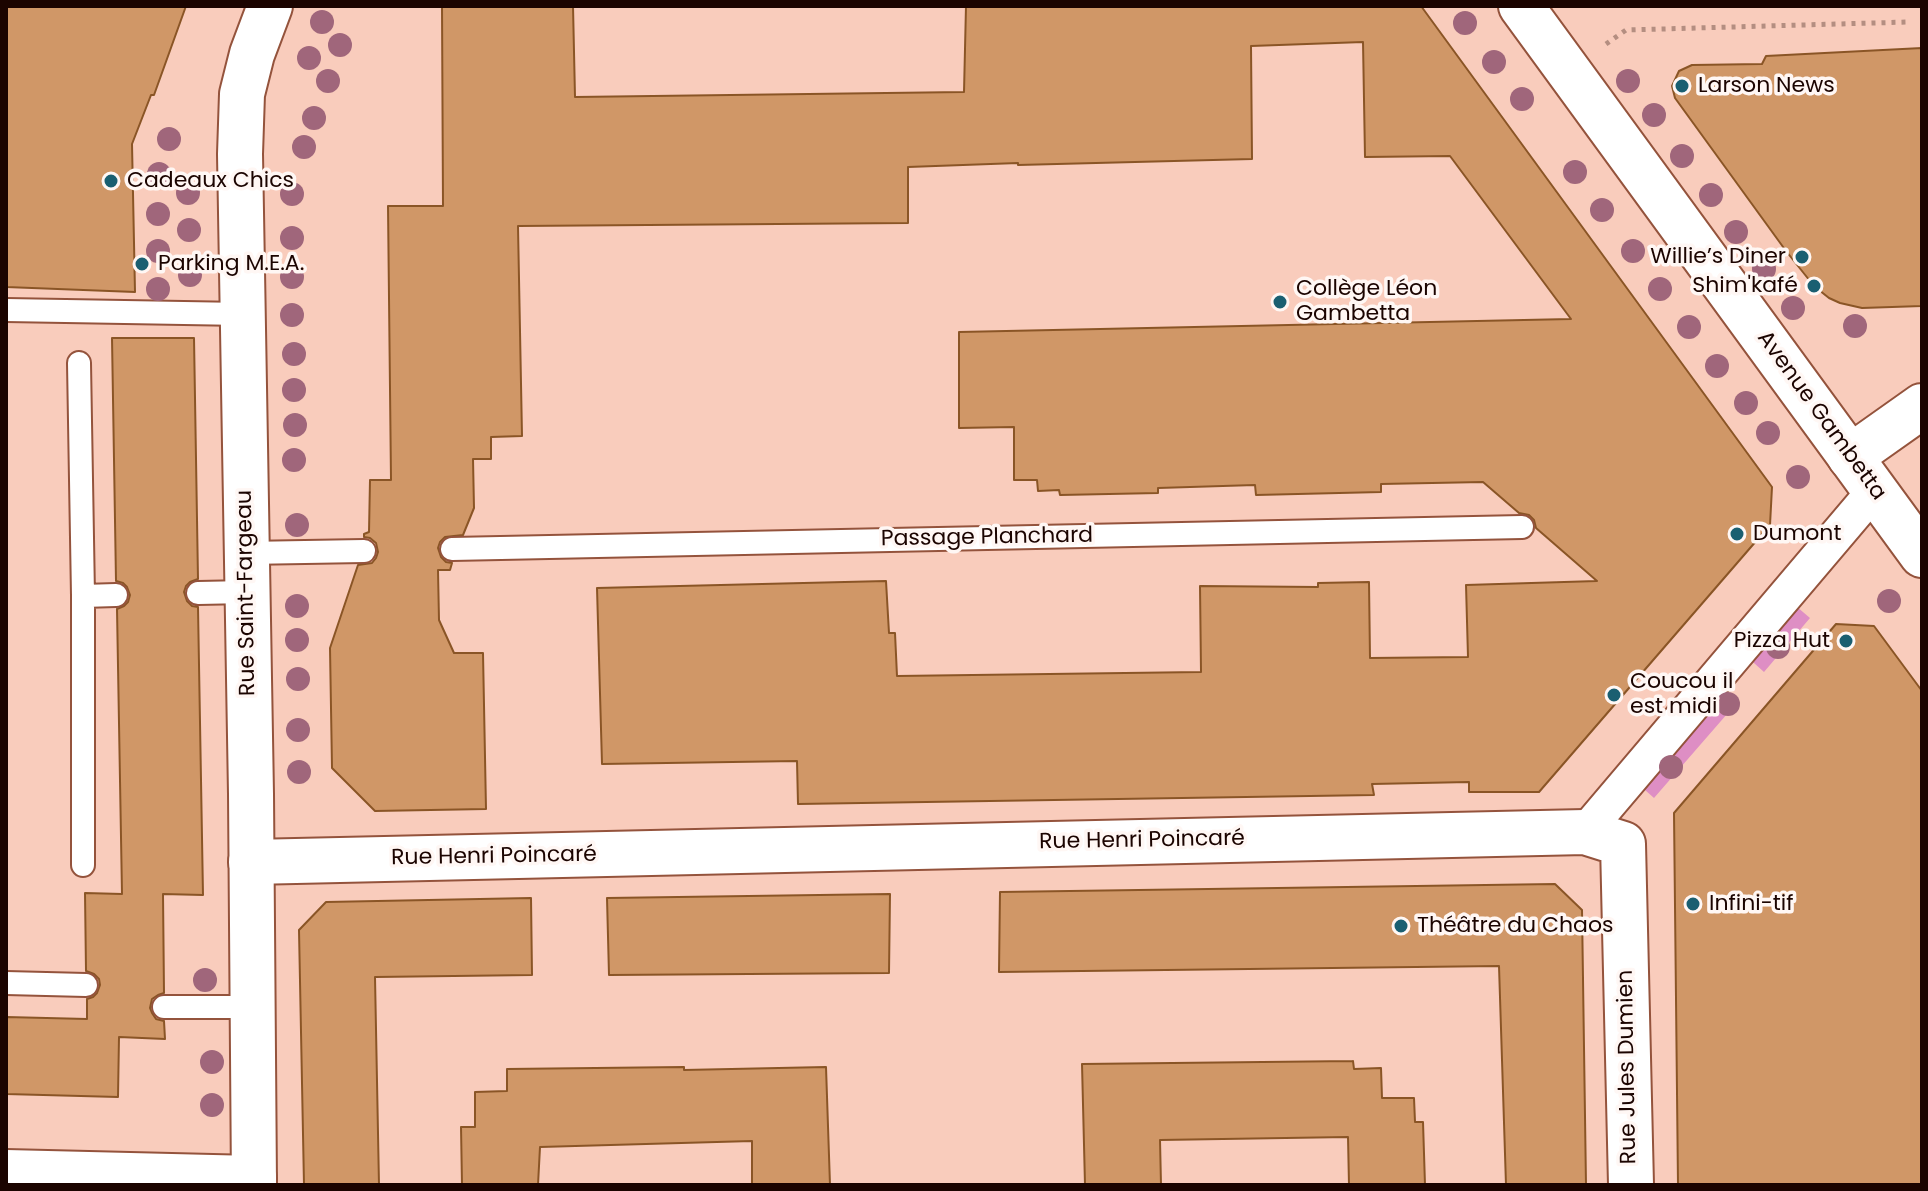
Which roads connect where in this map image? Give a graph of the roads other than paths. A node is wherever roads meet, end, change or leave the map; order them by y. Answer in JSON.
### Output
{"nodes":[{"id":1,"x":270,"y":6,"type":"edge"},
{"id":2,"x":1521,"y":6,"type":"edge"},
{"id":3,"x":6,"y":310,"type":"edge"},
{"id":4,"x":243,"y":314,"type":"junction"},
{"id":5,"x":79,"y":363,"type":"dead end"},
{"id":6,"x":1922,"y":406,"type":"edge"},
{"id":7,"x":1862,"y":473,"type":"junction"},
{"id":8,"x":1522,"y":527,"type":"dead end"},
{"id":9,"x":452,"y":549,"type":"dead end"},
{"id":10,"x":364,"y":551,"type":"dead end"},
{"id":11,"x":1922,"y":555,"type":"edge"},
{"id":12,"x":247,"y":572,"type":"junction"},
{"id":13,"x":198,"y":593,"type":"dead end"},
{"id":14,"x":116,"y":595,"type":"dead end"},
{"id":15,"x":83,"y":596,"type":"junction"},
{"id":16,"x":1585,"y":832,"type":"junction"},
{"id":17,"x":251,"y":862,"type":"junction"},
{"id":18,"x":83,"y":865,"type":"dead end"},
{"id":19,"x":6,"y":983,"type":"edge"},
{"id":20,"x":86,"y":985,"type":"dead end"},
{"id":21,"x":164,"y":1007,"type":"dead end"},
{"id":22,"x":251,"y":1007,"type":"junction"},
{"id":23,"x":6,"y":1172,"type":"edge"},
{"id":24,"x":254,"y":1181,"type":"edge"},
{"id":25,"x":1631,"y":1185,"type":"edge"}],
"edges":[{"from":1,"to":4,"type":"street","name":"Rue Saint-Fargeau"},
{"from":2,"to":7,"type":"street","name":"Avenue Gambetta"},
{"from":3,"to":4,"type":"lane"},
{"from":4,"to":12,"type":"street","name":"Rue Saint-Fargeau"},
{"from":5,"to":15,"type":"lane"},
{"from":6,"to":7,"type":"street"},
{"from":7,"to":11,"type":"street","name":"Avenue Gambetta"},
{"from":7,"to":16,"type":"street"},
{"from":8,"to":9,"type":"lane","name":"Passage Planchard"},
{"from":10,"to":12,"type":"lane"},
{"from":12,"to":13,"type":"lane"},
{"from":12,"to":17,"type":"street","name":"Rue Saint-Fargeau"},
{"from":14,"to":15,"type":"lane"},
{"from":15,"to":18,"type":"lane"},
{"from":16,"to":17,"type":"street","name":"Rue Henri Poincaré"},
{"from":16,"to":25,"type":"street","name":"Rue Jules Dumien"},
{"from":17,"to":22,"type":"street","name":"Rue Saint-Fargeau"},
{"from":19,"to":20,"type":"lane"},
{"from":21,"to":22,"type":"lane"},
{"from":22,"to":24,"type":"street","name":"Rue Saint-Fargeau"},
{"from":23,"to":24,"type":"street"}]}
